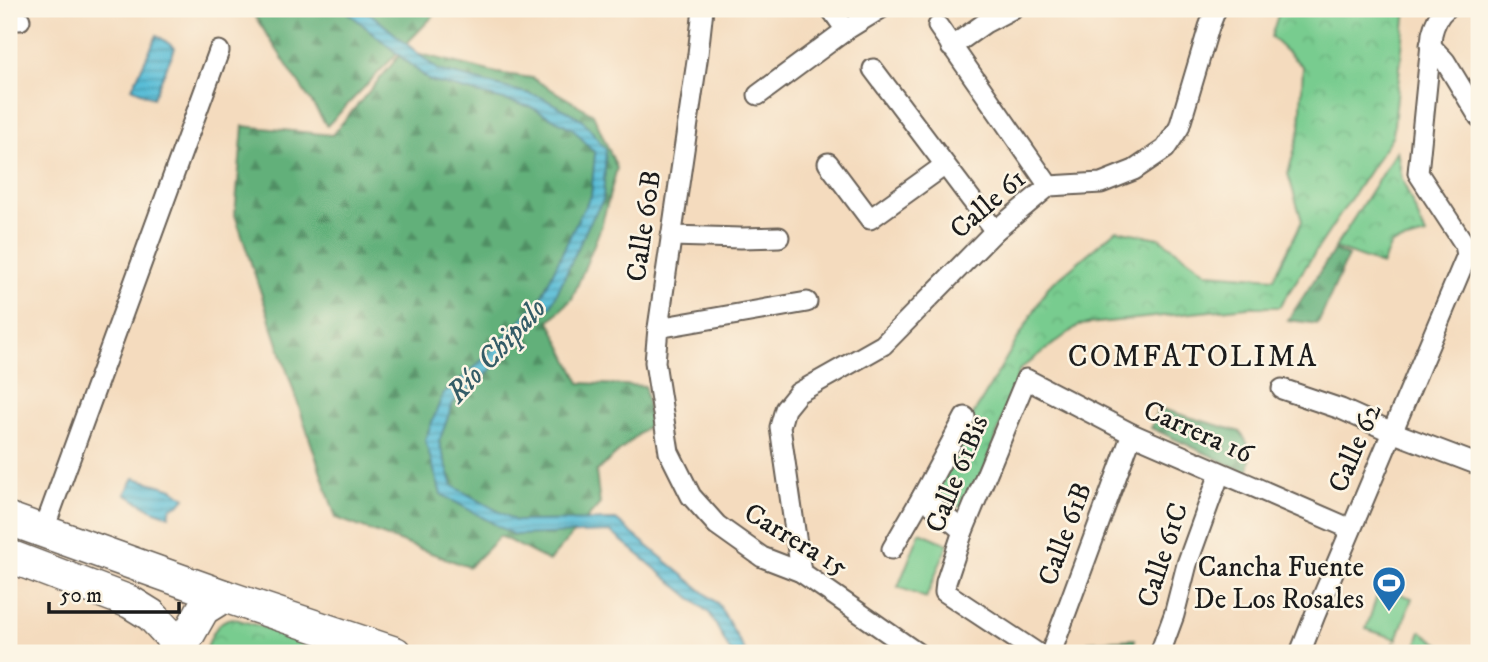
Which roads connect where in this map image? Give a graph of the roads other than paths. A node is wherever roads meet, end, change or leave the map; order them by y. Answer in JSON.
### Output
{"nodes":[{"id":1,"x":703,"y":9,"type":"edge"},
{"id":2,"x":831,"y":9,"type":"edge"},
{"id":3,"x":880,"y":9,"type":"edge"},
{"id":4,"x":1012,"y":9,"type":"edge"},
{"id":5,"x":1216,"y":9,"type":"edge"},
{"id":6,"x":1446,"y":9,"type":"edge"},
{"id":7,"x":937,"y":26,"type":"dead end"},
{"id":8,"x":846,"y":30,"type":"junction"},
{"id":9,"x":1430,"y":46,"type":"junction"},
{"id":10,"x":951,"y":47,"type":"junction"},
{"id":11,"x":219,"y":51,"type":"dead end"},
{"id":12,"x":873,"y":69,"type":"dead end"},
{"id":13,"x":758,"y":95,"type":"dead end"},
{"id":14,"x":1479,"y":117,"type":"edge"},
{"id":15,"x":828,"y":163,"type":"dead end"},
{"id":16,"x":945,"y":165,"type":"junction"},
{"id":17,"x":1049,"y":186,"type":"junction"},
{"id":18,"x":995,"y":231,"type":"junction"},
{"id":19,"x":671,"y":236,"type":"junction"},
{"id":20,"x":779,"y":237,"type":"dead end"},
{"id":21,"x":807,"y":302,"type":"dead end"},
{"id":22,"x":658,"y":328,"type":"junction"},
{"id":23,"x":1026,"y":379,"type":"joint"},
{"id":24,"x":1282,"y":389,"type":"dead end"},
{"id":25,"x":965,"y":417,"type":"dead end"},
{"id":26,"x":1391,"y":432,"type":"junction"},
{"id":27,"x":1132,"y":434,"type":"junction"},
{"id":28,"x":669,"y":452,"type":"joint"},
{"id":29,"x":1479,"y":465,"type":"edge"},
{"id":30,"x":1220,"y":473,"type":"junction"},
{"id":31,"x":922,"y":497,"type":"junction"},
{"id":32,"x":9,"y":519,"type":"edge"},
{"id":33,"x":1351,"y":529,"type":"junction"},
{"id":34,"x":962,"y":531,"type":"junction"},
{"id":35,"x":43,"y":532,"type":"junction"},
{"id":36,"x":892,"y":549,"type":"dead end"},
{"id":37,"x":9,"y":556,"type":"edge"},
{"id":38,"x":801,"y":572,"type":"junction"},
{"id":39,"x":223,"y":596,"type":"junction"},
{"id":40,"x":378,"y":650,"type":"edge"},
{"id":41,"x":182,"y":653,"type":"edge"},
{"id":42,"x":917,"y":653,"type":"edge"},
{"id":43,"x":1037,"y":653,"type":"edge"},
{"id":44,"x":1051,"y":653,"type":"edge"},
{"id":45,"x":1160,"y":653,"type":"edge"},
{"id":46,"x":1300,"y":653,"type":"edge"}],
"edges":[{"from":1,"to":19,"type":"street","name":"Calle 60B"},
{"from":2,"to":8,"type":"street"},
{"from":3,"to":8,"type":"street"},
{"from":4,"to":10,"type":"street"},
{"from":5,"to":17,"type":"street","name":"Calle 61"},
{"from":6,"to":9,"type":"street"},
{"from":7,"to":10,"type":"street"},
{"from":8,"to":13,"type":"street"},
{"from":9,"to":14,"type":"street"},
{"from":9,"to":26,"type":"street","name":"Calle 62"},
{"from":10,"to":17,"type":"street"},
{"from":11,"to":35,"type":"street"},
{"from":12,"to":16,"type":"street"},
{"from":15,"to":16,"type":"street"},
{"from":16,"to":18,"type":"street"},
{"from":17,"to":18,"type":"street","name":"Calle 61"},
{"from":18,"to":38,"type":"street","name":"Calle 61"},
{"from":19,"to":20,"type":"street"},
{"from":19,"to":22,"type":"street","name":"Calle 60B"},
{"from":21,"to":22,"type":"street"},
{"from":22,"to":28,"type":"street","name":"Calle 60B"},
{"from":23,"to":27,"type":"street","name":"Carrera 16"},
{"from":23,"to":34,"type":"street","name":"Calle 61Bis"},
{"from":24,"to":26,"type":"street"},
{"from":25,"to":31,"type":"street"},
{"from":26,"to":29,"type":"street"},
{"from":26,"to":33,"type":"street","name":"Calle 62"},
{"from":27,"to":30,"type":"street","name":"Carrera 16"},
{"from":27,"to":44,"type":"street","name":"Calle 61B"},
{"from":28,"to":38,"type":"street","name":"Carrera 15"},
{"from":30,"to":33,"type":"street","name":"Carrera 16"},
{"from":30,"to":45,"type":"street","name":"Calle 61C"},
{"from":31,"to":34,"type":"street"},
{"from":31,"to":36,"type":"street"},
{"from":32,"to":35,"type":"main road"},
{"from":33,"to":46,"type":"street","name":"Calle 62"},
{"from":34,"to":43,"type":"street","name":"Calle 61Bis"},
{"from":35,"to":39,"type":"main road"},
{"from":37,"to":41,"type":"main road"},
{"from":38,"to":42,"type":"street","name":"Carrera 15"},
{"from":39,"to":40,"type":"main road"},
{"from":39,"to":41,"type":"main road"}]}
